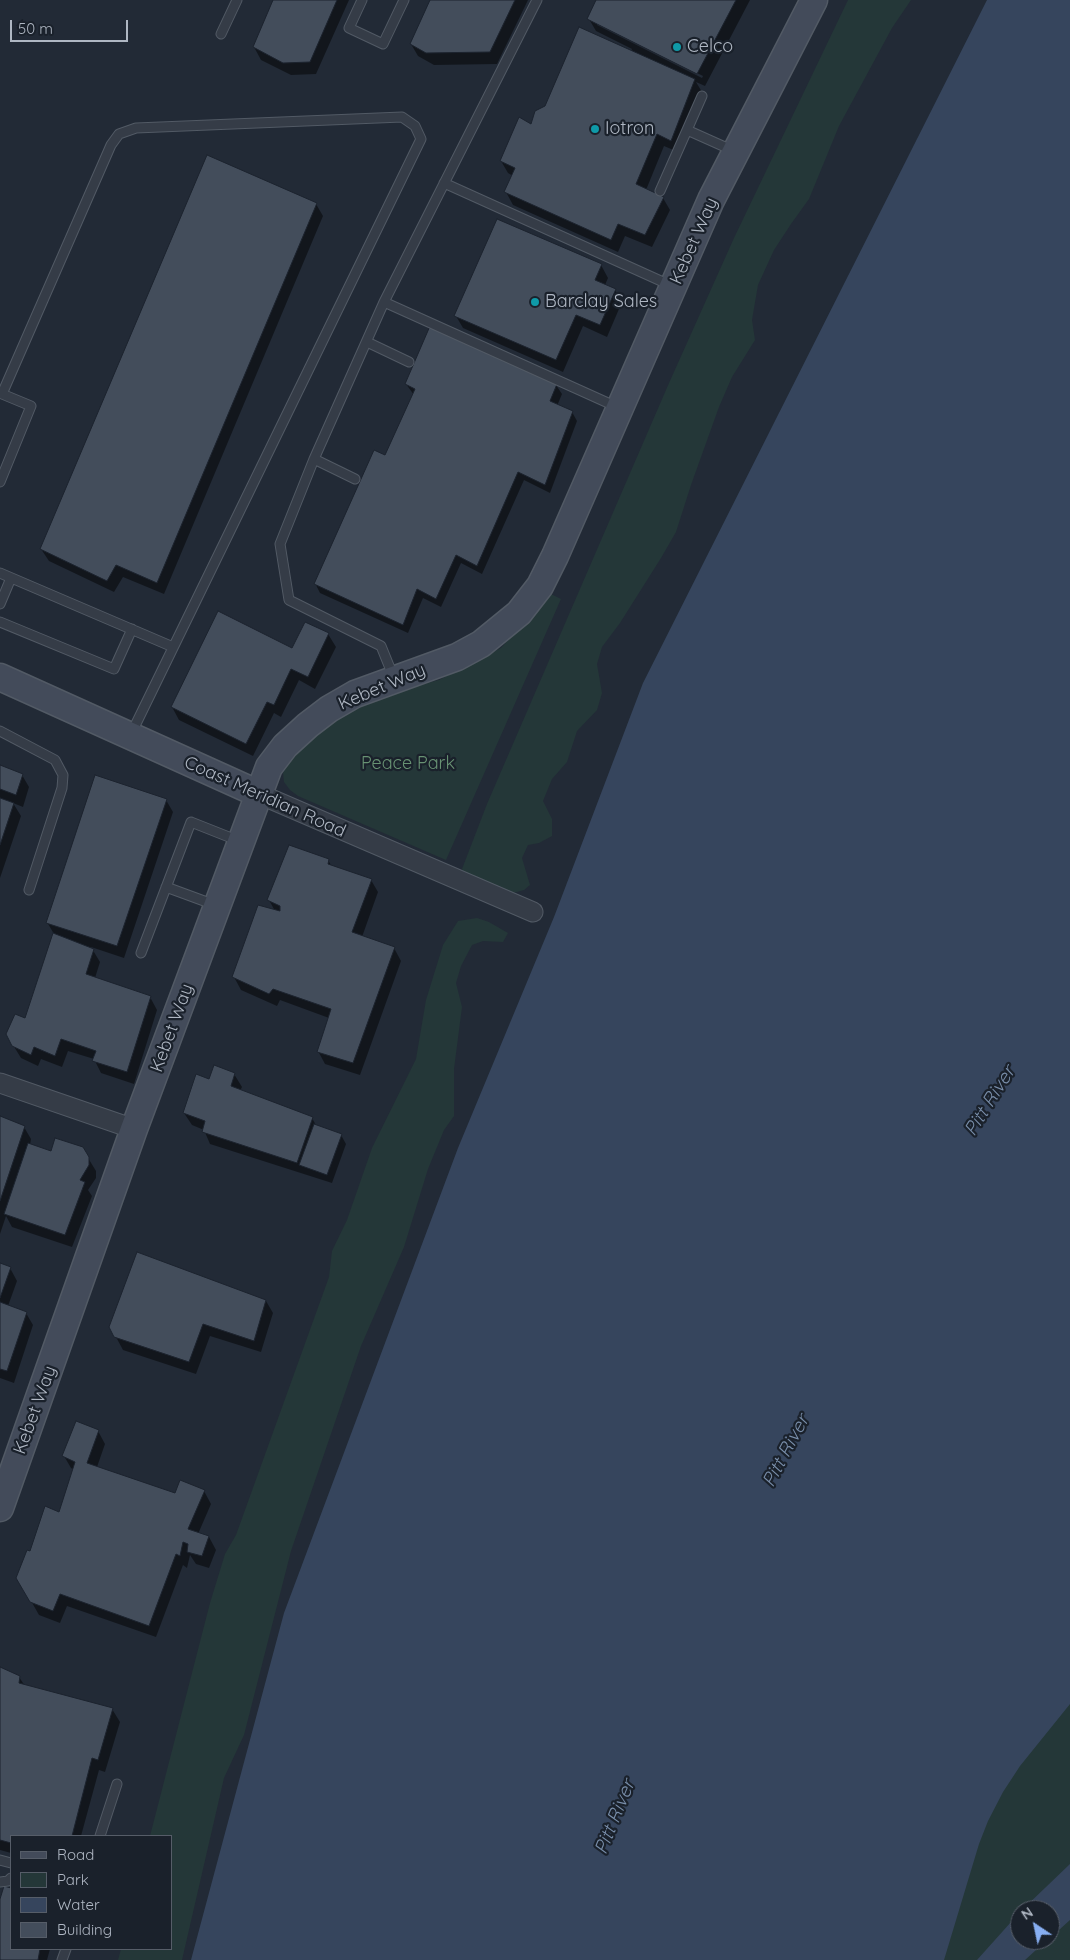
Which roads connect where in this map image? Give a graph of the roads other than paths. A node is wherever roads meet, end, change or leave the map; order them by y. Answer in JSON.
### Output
{"nodes":[{"id":1,"x":237,"y":0,"type":"edge"},
{"id":2,"x":362,"y":0,"type":"edge"},
{"id":3,"x":404,"y":0,"type":"edge"},
{"id":4,"x":537,"y":0,"type":"edge"},
{"id":5,"x":814,"y":0,"type":"edge"},
{"id":6,"x":222,"y":34,"type":"dead end"},
{"id":7,"x":702,"y":96,"type":"dead end"},
{"id":8,"x":687,"y":130,"type":"junction"},
{"id":9,"x":736,"y":152,"type":"junction"},
{"id":10,"x":444,"y":183,"type":"junction"},
{"id":11,"x":660,"y":192,"type":"dead end"},
{"id":12,"x":673,"y":287,"type":"junction"},
{"id":13,"x":384,"y":302,"type":"junction"},
{"id":14,"x":367,"y":342,"type":"junction"},
{"id":15,"x":409,"y":362,"type":"dead end"},
{"id":16,"x":1,"y":394,"type":"edge"},
{"id":17,"x":620,"y":409,"type":"junction"},
{"id":18,"x":314,"y":459,"type":"junction"},
{"id":19,"x":355,"y":479,"type":"dead end"},
{"id":20,"x":0,"y":482,"type":"edge"},
{"id":21,"x":0,"y":573,"type":"edge"},
{"id":22,"x":11,"y":578,"type":"junction"},
{"id":23,"x":0,"y":604,"type":"edge"},
{"id":24,"x":0,"y":622,"type":"edge"},
{"id":25,"x":132,"y":629,"type":"junction"},
{"id":26,"x":173,"y":647,"type":"junction"},
{"id":27,"x":0,"y":677,"type":"edge"},
{"id":28,"x":394,"y":680,"type":"junction"},
{"id":29,"x":0,"y":731,"type":"edge"},
{"id":30,"x":130,"y":736,"type":"junction"},
{"id":31,"x":259,"y":794,"type":"junction"},
{"id":32,"x":241,"y":842,"type":"junction"},
{"id":33,"x":166,"y":888,"type":"junction"},
{"id":34,"x":29,"y":890,"type":"dead end"},
{"id":35,"x":217,"y":906,"type":"junction"},
{"id":36,"x":532,"y":912,"type":"dead end"},
{"id":37,"x":141,"y":953,"type":"dead end"},
{"id":38,"x":0,"y":1083,"type":"edge"},
{"id":39,"x":134,"y":1129,"type":"junction"},
{"id":40,"x":0,"y":1508,"type":"edge"},
{"id":41,"x":117,"y":1784,"type":"dead end"},
{"id":42,"x":100,"y":1835,"type":"edge"}],
"edges":[{"from":1,"to":6,"type":"lane"},
{"from":2,"to":3,"type":"lane"},
{"from":4,"to":10,"type":"lane"},
{"from":5,"to":9,"type":"street","name":"Kebet Way"},
{"from":7,"to":8,"type":"lane"},
{"from":8,"to":9,"type":"lane"},
{"from":8,"to":11,"type":"lane"},
{"from":9,"to":12,"type":"street","name":"Kebet Way"},
{"from":10,"to":12,"type":"lane"},
{"from":10,"to":13,"type":"lane"},
{"from":12,"to":17,"type":"street","name":"Kebet Way"},
{"from":13,"to":14,"type":"lane"},
{"from":13,"to":17,"type":"lane"},
{"from":14,"to":15,"type":"lane"},
{"from":14,"to":18,"type":"lane"},
{"from":16,"to":20,"type":"lane"},
{"from":16,"to":26,"type":"lane"},
{"from":17,"to":28,"type":"street","name":"Kebet Way"},
{"from":18,"to":19,"type":"lane"},
{"from":18,"to":28,"type":"lane"},
{"from":21,"to":22,"type":"lane"},
{"from":22,"to":23,"type":"lane"},
{"from":22,"to":25,"type":"lane"},
{"from":24,"to":25,"type":"lane"},
{"from":25,"to":26,"type":"lane"},
{"from":26,"to":30,"type":"lane"},
{"from":27,"to":30,"type":"street","name":"Coast Meridian Road"},
{"from":28,"to":31,"type":"street","name":"Kebet Way"},
{"from":29,"to":34,"type":"lane"},
{"from":30,"to":31,"type":"street","name":"Coast Meridian Road"},
{"from":31,"to":32,"type":"street","name":"Kebet Way"},
{"from":31,"to":36,"type":"street","name":"Coast Meridian Road"},
{"from":32,"to":33,"type":"lane"},
{"from":32,"to":35,"type":"street","name":"Kebet Way"},
{"from":33,"to":35,"type":"lane"},
{"from":33,"to":37,"type":"lane"},
{"from":35,"to":39,"type":"street","name":"Kebet Way"},
{"from":38,"to":39,"type":"street"},
{"from":39,"to":40,"type":"street","name":"Kebet Way"},
{"from":41,"to":42,"type":"lane"}]}
